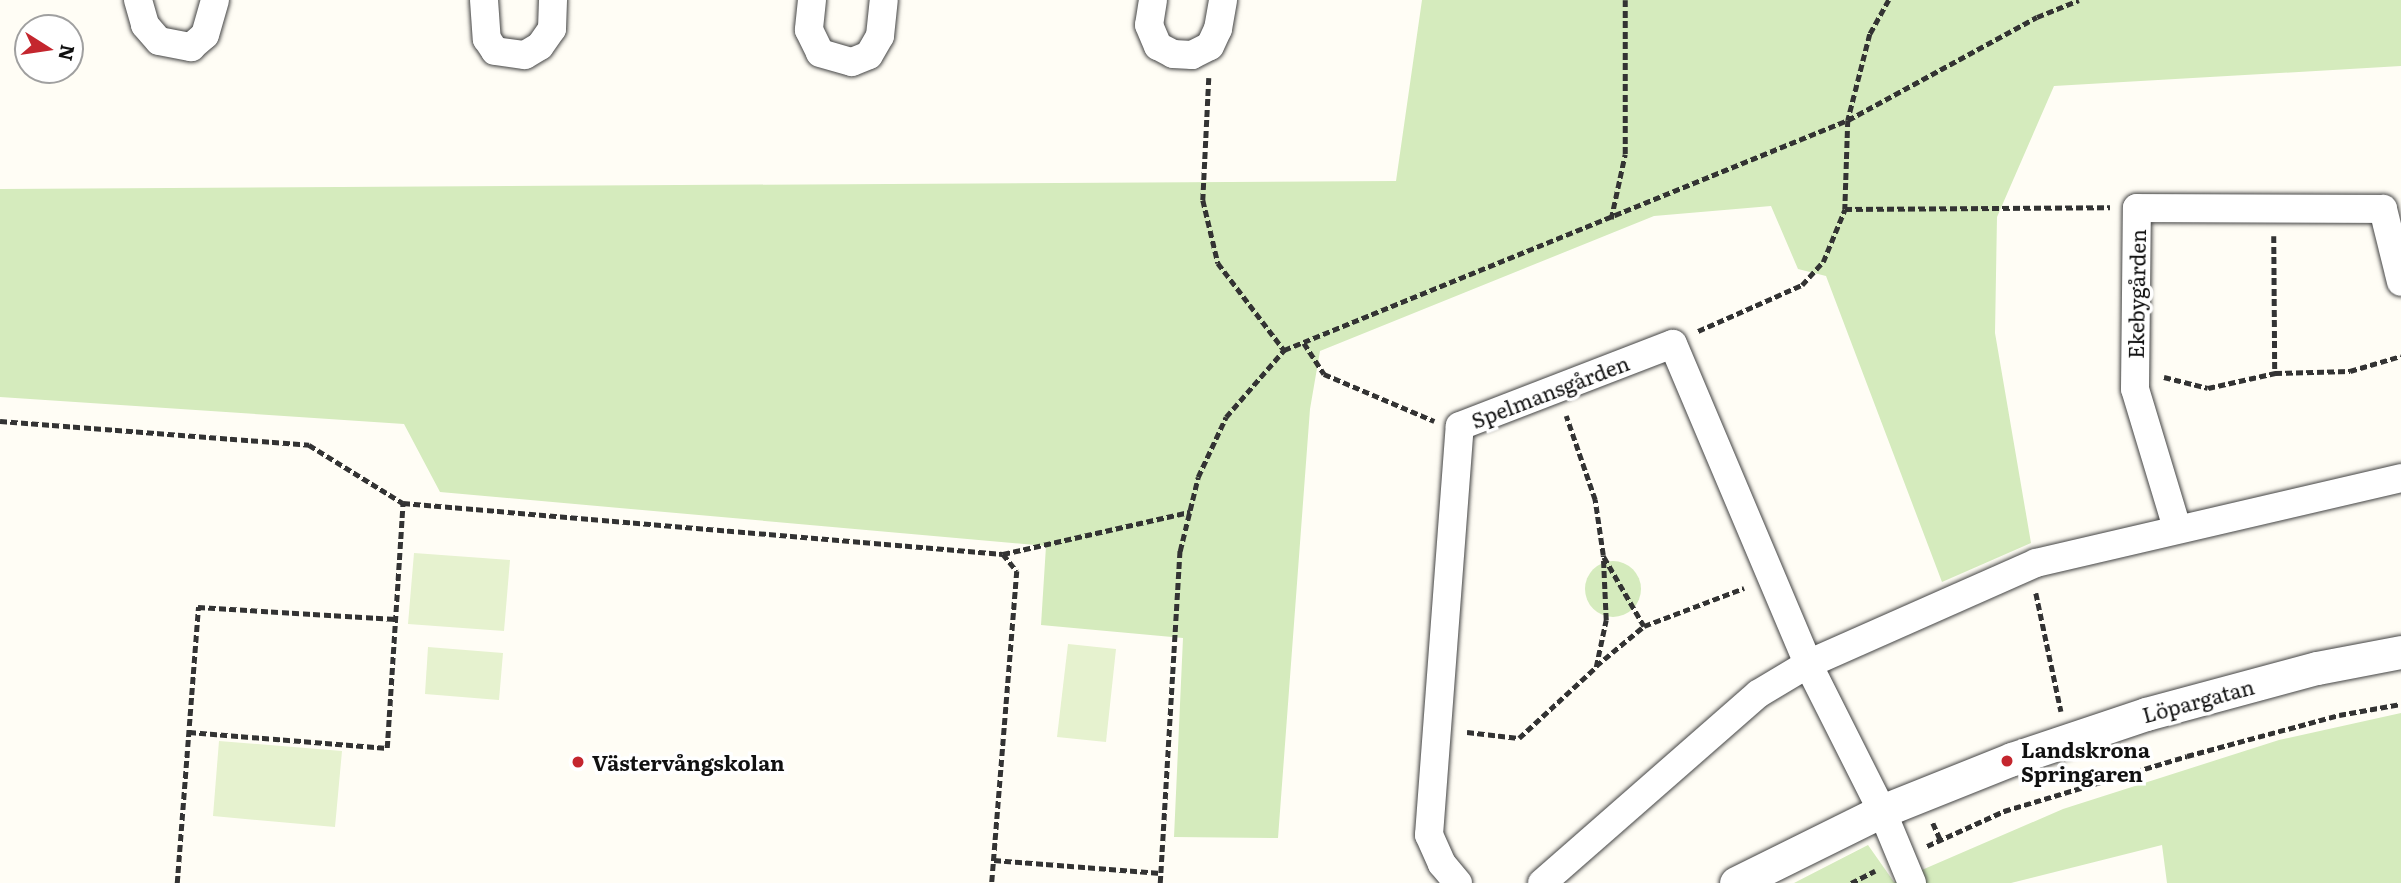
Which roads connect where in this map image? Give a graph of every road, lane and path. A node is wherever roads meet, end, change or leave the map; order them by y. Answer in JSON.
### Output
{"nodes":[{"id":1,"x":138,"y":0,"type":"edge"},
{"id":2,"x":215,"y":0,"type":"edge"},
{"id":3,"x":484,"y":0,"type":"edge"},
{"id":4,"x":553,"y":0,"type":"edge"},
{"id":5,"x":812,"y":0,"type":"edge"},
{"id":6,"x":884,"y":0,"type":"edge"},
{"id":7,"x":1153,"y":0,"type":"edge"},
{"id":8,"x":1223,"y":0,"type":"edge"},
{"id":9,"x":1625,"y":0,"type":"edge"},
{"id":10,"x":1889,"y":0,"type":"edge"},
{"id":11,"x":2079,"y":0,"type":"edge"},
{"id":12,"x":1210,"y":46,"type":"junction"},
{"id":13,"x":1848,"y":120,"type":"junction"},
{"id":14,"x":2137,"y":208,"type":"junction"},
{"id":15,"x":1845,"y":209,"type":"junction"},
{"id":16,"x":2274,"y":209,"type":"junction"},
{"id":17,"x":1611,"y":219,"type":"junction"},
{"id":18,"x":2401,"y":282,"type":"edge"},
{"id":19,"x":1304,"y":343,"type":"junction"},
{"id":20,"x":1673,"y":344,"type":"junction"},
{"id":21,"x":1284,"y":350,"type":"junction"},
{"id":22,"x":2401,"y":356,"type":"edge"},
{"id":23,"x":2275,"y":373,"type":"junction"},
{"id":24,"x":1556,"y":389,"type":"junction"},
{"id":25,"x":2135,"y":389,"type":"junction"},
{"id":26,"x":0,"y":421,"type":"edge"},
{"id":27,"x":1460,"y":426,"type":"junction"},
{"id":28,"x":2401,"y":478,"type":"edge"},
{"id":29,"x":403,"y":503,"type":"junction"},
{"id":30,"x":1190,"y":512,"type":"junction"},
{"id":31,"x":2177,"y":528,"type":"junction"},
{"id":32,"x":1003,"y":554,"type":"junction"},
{"id":33,"x":1603,"y":555,"type":"junction"},
{"id":34,"x":2030,"y":565,"type":"junction"},
{"id":35,"x":1772,"y":578,"type":"junction"},
{"id":36,"x":396,"y":619,"type":"junction"},
{"id":37,"x":1644,"y":626,"type":"junction"},
{"id":38,"x":2401,"y":652,"type":"edge"},
{"id":39,"x":1808,"y":664,"type":"junction"},
{"id":40,"x":1596,"y":667,"type":"junction"},
{"id":41,"x":2401,"y":704,"type":"edge"},
{"id":42,"x":2050,"y":718,"type":"dead end"},
{"id":43,"x":1439,"y":730,"type":"junction"},
{"id":44,"x":188,"y":732,"type":"junction"},
{"id":45,"x":1882,"y":811,"type":"junction"},
{"id":46,"x":994,"y":860,"type":"junction"},
{"id":47,"x":1906,"y":871,"type":"edge"},
{"id":48,"x":1161,"y":873,"type":"junction"},
{"id":49,"x":177,"y":883,"type":"edge"},
{"id":50,"x":992,"y":883,"type":"edge"},
{"id":51,"x":1160,"y":883,"type":"edge"},
{"id":52,"x":1458,"y":883,"type":"edge"},
{"id":53,"x":1542,"y":883,"type":"edge"},
{"id":54,"x":1736,"y":883,"type":"edge"},
{"id":55,"x":1851,"y":883,"type":"edge"}],
"edges":[{"from":1,"to":2,"type":"street"},
{"from":3,"to":4,"type":"street"},
{"from":5,"to":6,"type":"street"},
{"from":7,"to":12,"type":"street"},
{"from":8,"to":12,"type":"street"},
{"from":9,"to":17,"type":"path"},
{"from":10,"to":13,"type":"path"},
{"from":11,"to":13,"type":"path"},
{"from":12,"to":21,"type":"path"},
{"from":13,"to":15,"type":"path"},
{"from":13,"to":17,"type":"path"},
{"from":14,"to":15,"type":"path"},
{"from":14,"to":16,"type":"street","name":"Ekebygården"},
{"from":14,"to":25,"type":"street","name":"Ekebygården"},
{"from":15,"to":20,"type":"path"},
{"from":16,"to":18,"type":"street","name":"Ekebygården"},
{"from":16,"to":23,"type":"path"},
{"from":17,"to":19,"type":"path"},
{"from":19,"to":21,"type":"path"},
{"from":19,"to":27,"type":"path"},
{"from":20,"to":24,"type":"street","name":"Spelmansgården"},
{"from":20,"to":35,"type":"street"},
{"from":21,"to":30,"type":"path"},
{"from":22,"to":23,"type":"path"},
{"from":23,"to":25,"type":"path"},
{"from":24,"to":27,"type":"street","name":"Spelmansgården"},
{"from":24,"to":33,"type":"path"},
{"from":25,"to":31,"type":"street","name":"Ekebygården"},
{"from":26,"to":29,"type":"path"},
{"from":27,"to":43,"type":"street","name":"Spelmansgården"},
{"from":28,"to":31,"type":"street"},
{"from":29,"to":32,"type":"path"},
{"from":29,"to":36,"type":"path"},
{"from":30,"to":32,"type":"path"},
{"from":30,"to":48,"type":"path"},
{"from":31,"to":34,"type":"street"},
{"from":32,"to":46,"type":"path"},
{"from":33,"to":37,"type":"path"},
{"from":33,"to":40,"type":"path"},
{"from":34,"to":39,"type":"street"},
{"from":34,"to":42,"type":"path"},
{"from":35,"to":37,"type":"path"},
{"from":35,"to":39,"type":"street"},
{"from":36,"to":44,"type":"path"},
{"from":36,"to":44,"type":"path"},
{"from":37,"to":40,"type":"path"},
{"from":38,"to":45,"type":"street","name":"Löpargatan"},
{"from":39,"to":45,"type":"street"},
{"from":39,"to":53,"type":"street"},
{"from":40,"to":43,"type":"path"},
{"from":41,"to":47,"type":"path"},
{"from":43,"to":52,"type":"street","name":"Spelmansgården"},
{"from":44,"to":49,"type":"path"},
{"from":45,"to":47,"type":"street"},
{"from":45,"to":54,"type":"street","name":"Löpargatan"},
{"from":46,"to":48,"type":"path"},
{"from":46,"to":50,"type":"path"},
{"from":47,"to":55,"type":"path"},
{"from":48,"to":51,"type":"path"}]}
